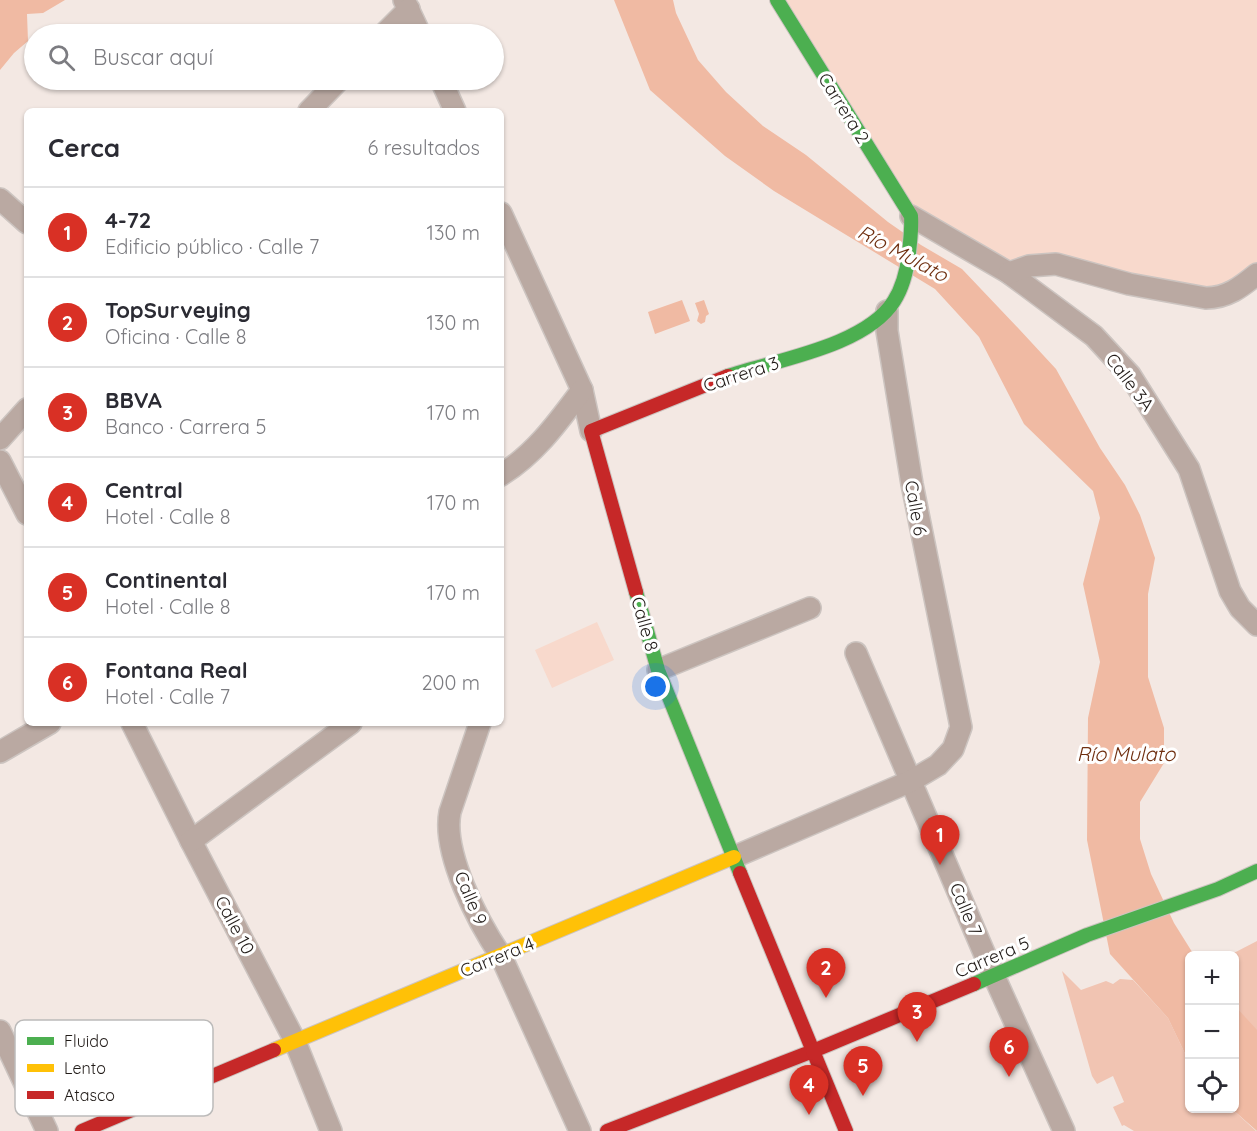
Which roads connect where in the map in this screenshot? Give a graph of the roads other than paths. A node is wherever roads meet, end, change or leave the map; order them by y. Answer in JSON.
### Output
{"nodes":[{"id":1,"x":777,"y":0,"type":"edge"},
{"id":2,"x":406,"y":4,"type":"edge"},
{"id":3,"x":391,"y":24,"type":"edge"},
{"id":4,"x":415,"y":24,"type":"edge"},
{"id":5,"x":329,"y":90,"type":"edge"},
{"id":6,"x":446,"y":90,"type":"edge"},
{"id":7,"x":312,"y":108,"type":"edge"},
{"id":8,"x":454,"y":108,"type":"edge"},
{"id":9,"x":0,"y":199,"type":"edge"},
{"id":10,"x":24,"y":220,"type":"edge"},
{"id":11,"x":504,"y":220,"type":"edge"},
{"id":12,"x":911,"y":221,"type":"junction"},
{"id":13,"x":1009,"y":273,"type":"junction"},
{"id":14,"x":1257,"y":274,"type":"edge"},
{"id":15,"x":887,"y":311,"type":"junction"},
{"id":16,"x":582,"y":390,"type":"junction"},
{"id":17,"x":24,"y":412,"type":"edge"},
{"id":18,"x":591,"y":431,"type":"junction"},
{"id":19,"x":0,"y":439,"type":"edge"},
{"id":20,"x":0,"y":461,"type":"edge"},
{"id":21,"x":504,"y":473,"type":"edge"},
{"id":22,"x":24,"y":508,"type":"edge"},
{"id":23,"x":810,"y":608,"type":"dead end"},
{"id":24,"x":1257,"y":625,"type":"edge"},
{"id":25,"x":856,"y":653,"type":"dead end"},
{"id":26,"x":658,"y":670,"type":"junction"},
{"id":27,"x":45,"y":726,"type":"edge"},
{"id":28,"x":134,"y":726,"type":"edge"},
{"id":29,"x":347,"y":726,"type":"edge"},
{"id":30,"x":479,"y":726,"type":"edge"},
{"id":31,"x":0,"y":752,"type":"edge"},
{"id":32,"x":912,"y":781,"type":"junction"},
{"id":33,"x":191,"y":841,"type":"junction"},
{"id":34,"x":734,"y":857,"type":"junction"},
{"id":35,"x":1257,"y":871,"type":"edge"},
{"id":36,"x":501,"y":956,"type":"junction"},
{"id":37,"x":994,"y":976,"type":"junction"},
{"id":38,"x":0,"y":1031,"type":"edge"},
{"id":39,"x":294,"y":1039,"type":"junction"},
{"id":40,"x":813,"y":1051,"type":"junction"},
{"id":41,"x":15,"y":1063,"type":"edge"},
{"id":42,"x":213,"y":1074,"type":"edge"},
{"id":43,"x":40,"y":1116,"type":"edge"},
{"id":44,"x":117,"y":1116,"type":"edge"},
{"id":45,"x":47,"y":1131,"type":"edge"},
{"id":46,"x":82,"y":1131,"type":"edge"},
{"id":47,"x":331,"y":1131,"type":"edge"},
{"id":48,"x":580,"y":1131,"type":"edge"},
{"id":49,"x":607,"y":1131,"type":"edge"},
{"id":50,"x":846,"y":1131,"type":"edge"},
{"id":51,"x":1064,"y":1131,"type":"edge"}],
"edges":[{"from":1,"to":12,"type":"main road","name":"Carrera 2"},
{"from":2,"to":3,"type":"street"},
{"from":2,"to":4,"type":"street"},
{"from":5,"to":7,"type":"street"},
{"from":6,"to":8,"type":"street"},
{"from":9,"to":10,"type":"street"},
{"from":11,"to":16,"type":"street","name":"Calle 8"},
{"from":12,"to":13,"type":"street","name":"Calle 3A"},
{"from":12,"to":15,"type":"main road"},
{"from":13,"to":14,"type":"street"},
{"from":13,"to":24,"type":"street","name":"Calle 3A"},
{"from":15,"to":18,"type":"main road","name":"Carrera 3"},
{"from":15,"to":32,"type":"street","name":"Calle 6"},
{"from":16,"to":18,"type":"street","name":"Calle 8"},
{"from":16,"to":21,"type":"street"},
{"from":17,"to":19,"type":"street"},
{"from":18,"to":26,"type":"main road","name":"Calle 8"},
{"from":20,"to":22,"type":"street"},
{"from":23,"to":26,"type":"street"},
{"from":25,"to":32,"type":"street","name":"Calle 7"},
{"from":26,"to":34,"type":"main road","name":"Calle 8"},
{"from":27,"to":31,"type":"street"},
{"from":28,"to":33,"type":"street","name":"Calle 10"},
{"from":29,"to":33,"type":"street"},
{"from":30,"to":36,"type":"street","name":"Calle 9"},
{"from":32,"to":34,"type":"street","name":"Carrera 4"},
{"from":32,"to":37,"type":"street","name":"Calle 7"},
{"from":33,"to":39,"type":"street","name":"Calle 10"},
{"from":34,"to":36,"type":"main road","name":"Carrera 4"},
{"from":34,"to":40,"type":"main road","name":"Calle 8"},
{"from":35,"to":37,"type":"main road","name":"Carrera 5"},
{"from":36,"to":39,"type":"main road","name":"Carrera 4"},
{"from":36,"to":48,"type":"street","name":"Calle 9"},
{"from":37,"to":40,"type":"main road","name":"Carrera 5"},
{"from":37,"to":51,"type":"street","name":"Calle 7"},
{"from":38,"to":41,"type":"street"},
{"from":39,"to":42,"type":"main road","name":"Carrera 4"},
{"from":39,"to":47,"type":"street","name":"Calle 10"},
{"from":40,"to":49,"type":"main road","name":"Carrera 5"},
{"from":40,"to":50,"type":"main road","name":"Calle 8"},
{"from":43,"to":45,"type":"street"},
{"from":44,"to":46,"type":"main road","name":"Carrera 4"}]}
